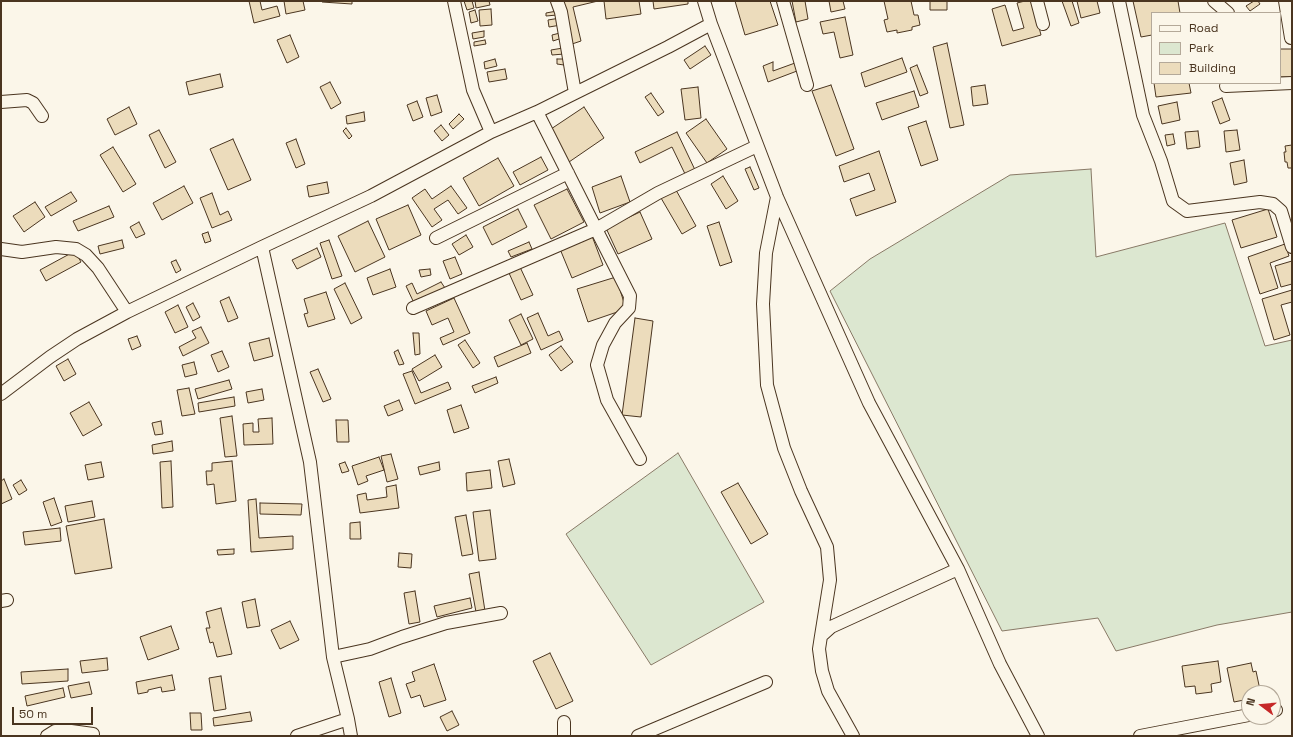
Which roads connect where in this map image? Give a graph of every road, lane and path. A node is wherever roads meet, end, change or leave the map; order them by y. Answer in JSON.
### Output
{"nodes":[{"id":1,"x":454,"y":1,"type":"edge"},
{"id":2,"x":557,"y":1,"type":"edge"},
{"id":3,"x":704,"y":1,"type":"edge"},
{"id":4,"x":783,"y":1,"type":"edge"},
{"id":5,"x":1037,"y":1,"type":"edge"},
{"id":6,"x":1119,"y":1,"type":"edge"},
{"id":7,"x":1214,"y":1,"type":"edge"},
{"id":8,"x":1285,"y":1,"type":"edge"},
{"id":9,"x":1227,"y":12,"type":"edge"},
{"id":10,"x":711,"y":24,"type":"junction"},
{"id":11,"x":1043,"y":24,"type":"dead end"},
{"id":12,"x":1288,"y":37,"type":"edge"},
{"id":13,"x":1292,"y":83,"type":"edge"},
{"id":14,"x":1270,"y":84,"type":"edge"},
{"id":15,"x":1281,"y":84,"type":"edge"},
{"id":16,"x":807,"y":85,"type":"dead end"},
{"id":17,"x":1226,"y":86,"type":"dead end"},
{"id":18,"x":575,"y":93,"type":"junction"},
{"id":19,"x":1,"y":102,"type":"edge"},
{"id":20,"x":537,"y":112,"type":"junction"},
{"id":21,"x":42,"y":116,"type":"dead end"},
{"id":22,"x":491,"y":132,"type":"junction"},
{"id":23,"x":757,"y":146,"type":"junction"},
{"id":24,"x":568,"y":173,"type":"junction"},
{"id":25,"x":777,"y":197,"type":"junction"},
{"id":26,"x":596,"y":229,"type":"junction"},
{"id":27,"x":436,"y":238,"type":"dead end"},
{"id":28,"x":262,"y":247,"type":"junction"},
{"id":29,"x":1292,"y":247,"type":"edge"},
{"id":30,"x":1,"y":249,"type":"edge"},
{"id":31,"x":413,"y":308,"type":"dead end"},
{"id":32,"x":127,"y":312,"type":"junction"},
{"id":33,"x":1,"y":394,"type":"edge"},
{"id":34,"x":640,"y":459,"type":"dead end"},
{"id":35,"x":958,"y":569,"type":"junction"},
{"id":36,"x":501,"y":613,"type":"dead end"},
{"id":37,"x":822,"y":636,"type":"junction"},
{"id":38,"x":333,"y":657,"type":"junction"},
{"id":39,"x":766,"y":682,"type":"dead end"},
{"id":40,"x":1241,"y":717,"type":"edge"},
{"id":41,"x":348,"y":719,"type":"junction"},
{"id":42,"x":564,"y":722,"type":"dead end"},
{"id":43,"x":93,"y":734,"type":"dead end"},
{"id":44,"x":47,"y":736,"type":"edge"},
{"id":45,"x":297,"y":736,"type":"edge"},
{"id":46,"x":351,"y":736,"type":"edge"},
{"id":47,"x":564,"y":736,"type":"edge"},
{"id":48,"x":638,"y":736,"type":"edge"},
{"id":49,"x":853,"y":736,"type":"edge"},
{"id":50,"x":1038,"y":736,"type":"edge"},
{"id":51,"x":1140,"y":736,"type":"edge"}],
"edges":[{"from":1,"to":22,"type":"street"},
{"from":2,"to":18,"type":"street"},
{"from":3,"to":10,"type":"street"},
{"from":4,"to":16,"type":"street"},
{"from":5,"to":11,"type":"street"},
{"from":6,"to":29,"type":"street"},
{"from":7,"to":9,"type":"street"},
{"from":8,"to":12,"type":"street"},
{"from":10,"to":18,"type":"street"},
{"from":10,"to":23,"type":"street"},
{"from":13,"to":15,"type":"street"},
{"from":14,"to":17,"type":"street"},
{"from":18,"to":20,"type":"street"},
{"from":19,"to":21,"type":"street"},
{"from":20,"to":22,"type":"street"},
{"from":20,"to":24,"type":"street"},
{"from":22,"to":28,"type":"street"},
{"from":23,"to":25,"type":"street"},
{"from":23,"to":26,"type":"street"},
{"from":24,"to":26,"type":"street"},
{"from":24,"to":27,"type":"street"},
{"from":25,"to":35,"type":"street"},
{"from":25,"to":37,"type":"street"},
{"from":26,"to":31,"type":"street"},
{"from":26,"to":34,"type":"street"},
{"from":28,"to":32,"type":"street"},
{"from":28,"to":38,"type":"street"},
{"from":30,"to":32,"type":"street"},
{"from":32,"to":33,"type":"street"},
{"from":35,"to":37,"type":"street"},
{"from":35,"to":50,"type":"street"},
{"from":36,"to":38,"type":"street"},
{"from":37,"to":49,"type":"street"},
{"from":38,"to":41,"type":"street"},
{"from":39,"to":48,"type":"street"},
{"from":40,"to":51,"type":"street"},
{"from":41,"to":45,"type":"street"},
{"from":41,"to":46,"type":"street"},
{"from":42,"to":47,"type":"street"},
{"from":43,"to":44,"type":"street"}]}
